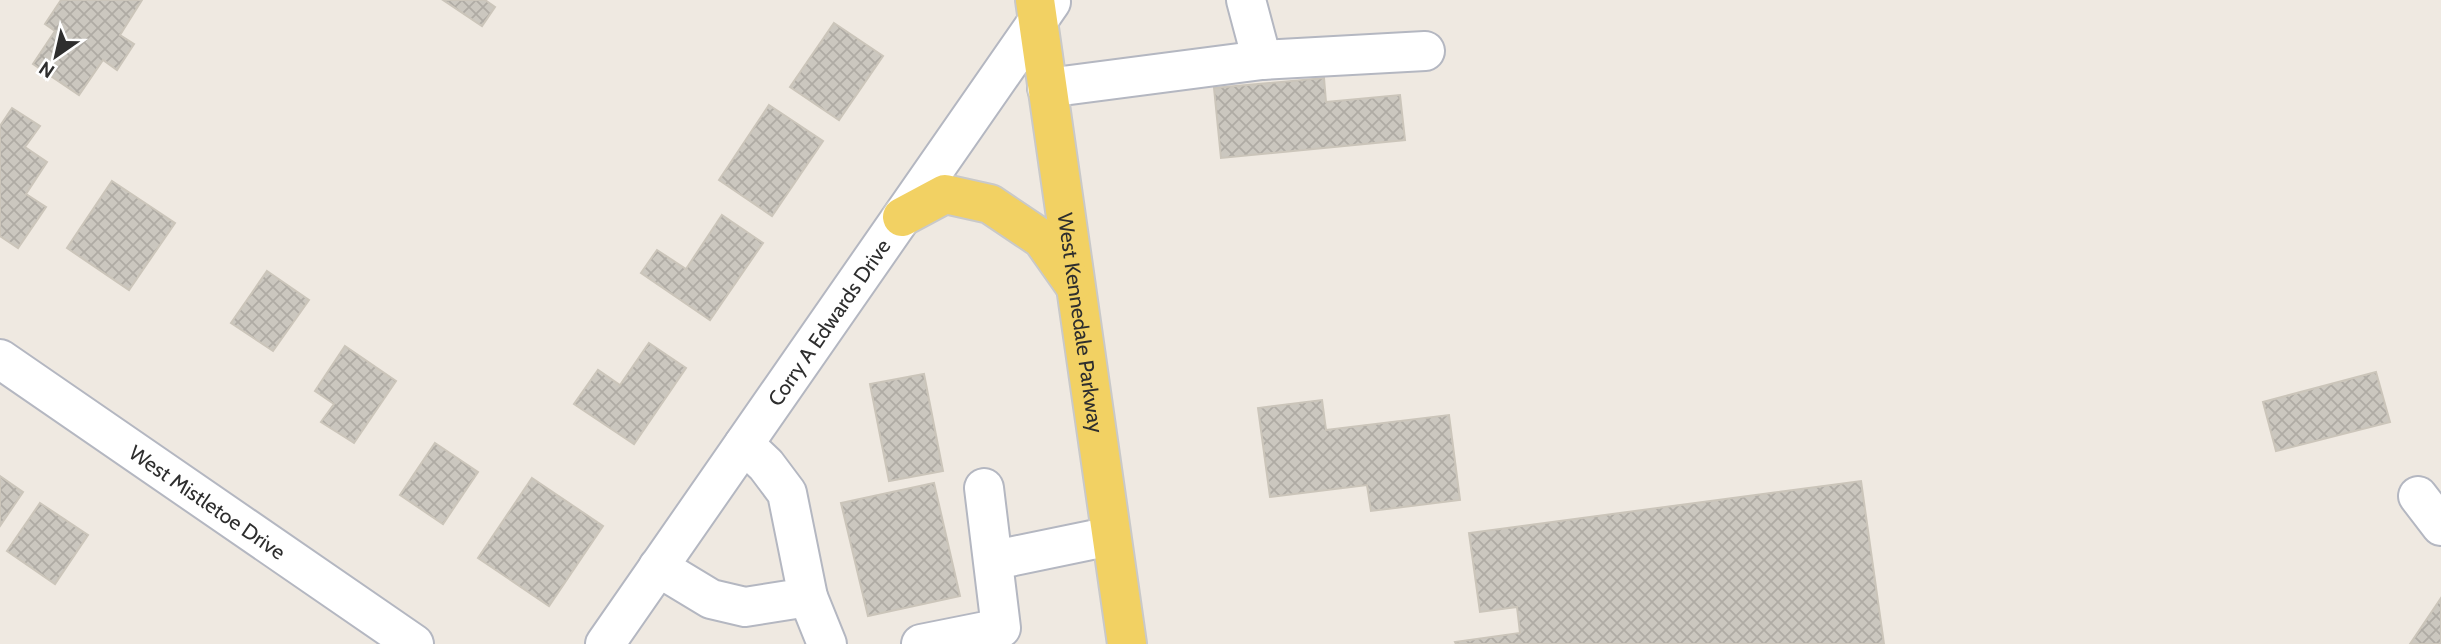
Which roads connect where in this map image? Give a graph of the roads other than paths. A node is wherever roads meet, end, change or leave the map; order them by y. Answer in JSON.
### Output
{"nodes":[{"id":1,"x":1246,"y":0,"type":"edge"},
{"id":2,"x":1042,"y":7,"type":"edge"},
{"id":3,"x":1425,"y":51,"type":"dead end"},
{"id":4,"x":1262,"y":60,"type":"junction"},
{"id":5,"x":1047,"y":88,"type":"junction"},
{"id":6,"x":902,"y":217,"type":"junction"},
{"id":7,"x":1076,"y":287,"type":"junction"},
{"id":8,"x":0,"y":359,"type":"edge"},
{"id":9,"x":744,"y":444,"type":"junction"},
{"id":10,"x":984,"y":488,"type":"dead end"},
{"id":11,"x":2418,"y":496,"type":"dead end"},
{"id":12,"x":2441,"y":526,"type":"edge"},
{"id":13,"x":1111,"y":536,"type":"junction"},
{"id":14,"x":995,"y":559,"type":"junction"},
{"id":15,"x":658,"y":567,"type":"junction"},
{"id":16,"x":808,"y":597,"type":"junction"},
{"id":17,"x":1003,"y":636,"type":"edge"},
{"id":18,"x":414,"y":644,"type":"edge"},
{"id":19,"x":605,"y":644,"type":"edge"},
{"id":20,"x":827,"y":644,"type":"edge"},
{"id":21,"x":921,"y":644,"type":"edge"},
{"id":22,"x":1127,"y":644,"type":"edge"}],
"edges":[{"from":1,"to":4,"type":"street"},
{"from":2,"to":5,"type":"main road","name":"West Kennedale Parkway"},
{"from":2,"to":6,"type":"street","name":"Corry A Edwards Drive"},
{"from":3,"to":4,"type":"street"},
{"from":4,"to":5,"type":"street"},
{"from":5,"to":7,"type":"main road","name":"West Kennedale Parkway"},
{"from":6,"to":7,"type":"main road"},
{"from":6,"to":9,"type":"street","name":"Corry A Edwards Drive"},
{"from":7,"to":13,"type":"main road","name":"West Kennedale Parkway"},
{"from":8,"to":18,"type":"street","name":"West Mistletoe Drive"},
{"from":9,"to":15,"type":"street","name":"Corry A Edwards Drive"},
{"from":9,"to":16,"type":"street"},
{"from":10,"to":14,"type":"street"},
{"from":11,"to":12,"type":"street"},
{"from":13,"to":14,"type":"street"},
{"from":13,"to":22,"type":"main road","name":"West Kennedale Parkway"},
{"from":14,"to":17,"type":"street"},
{"from":15,"to":16,"type":"street"},
{"from":15,"to":19,"type":"street","name":"Corry A Edwards Drive"},
{"from":16,"to":20,"type":"street"},
{"from":17,"to":21,"type":"street"}]}
